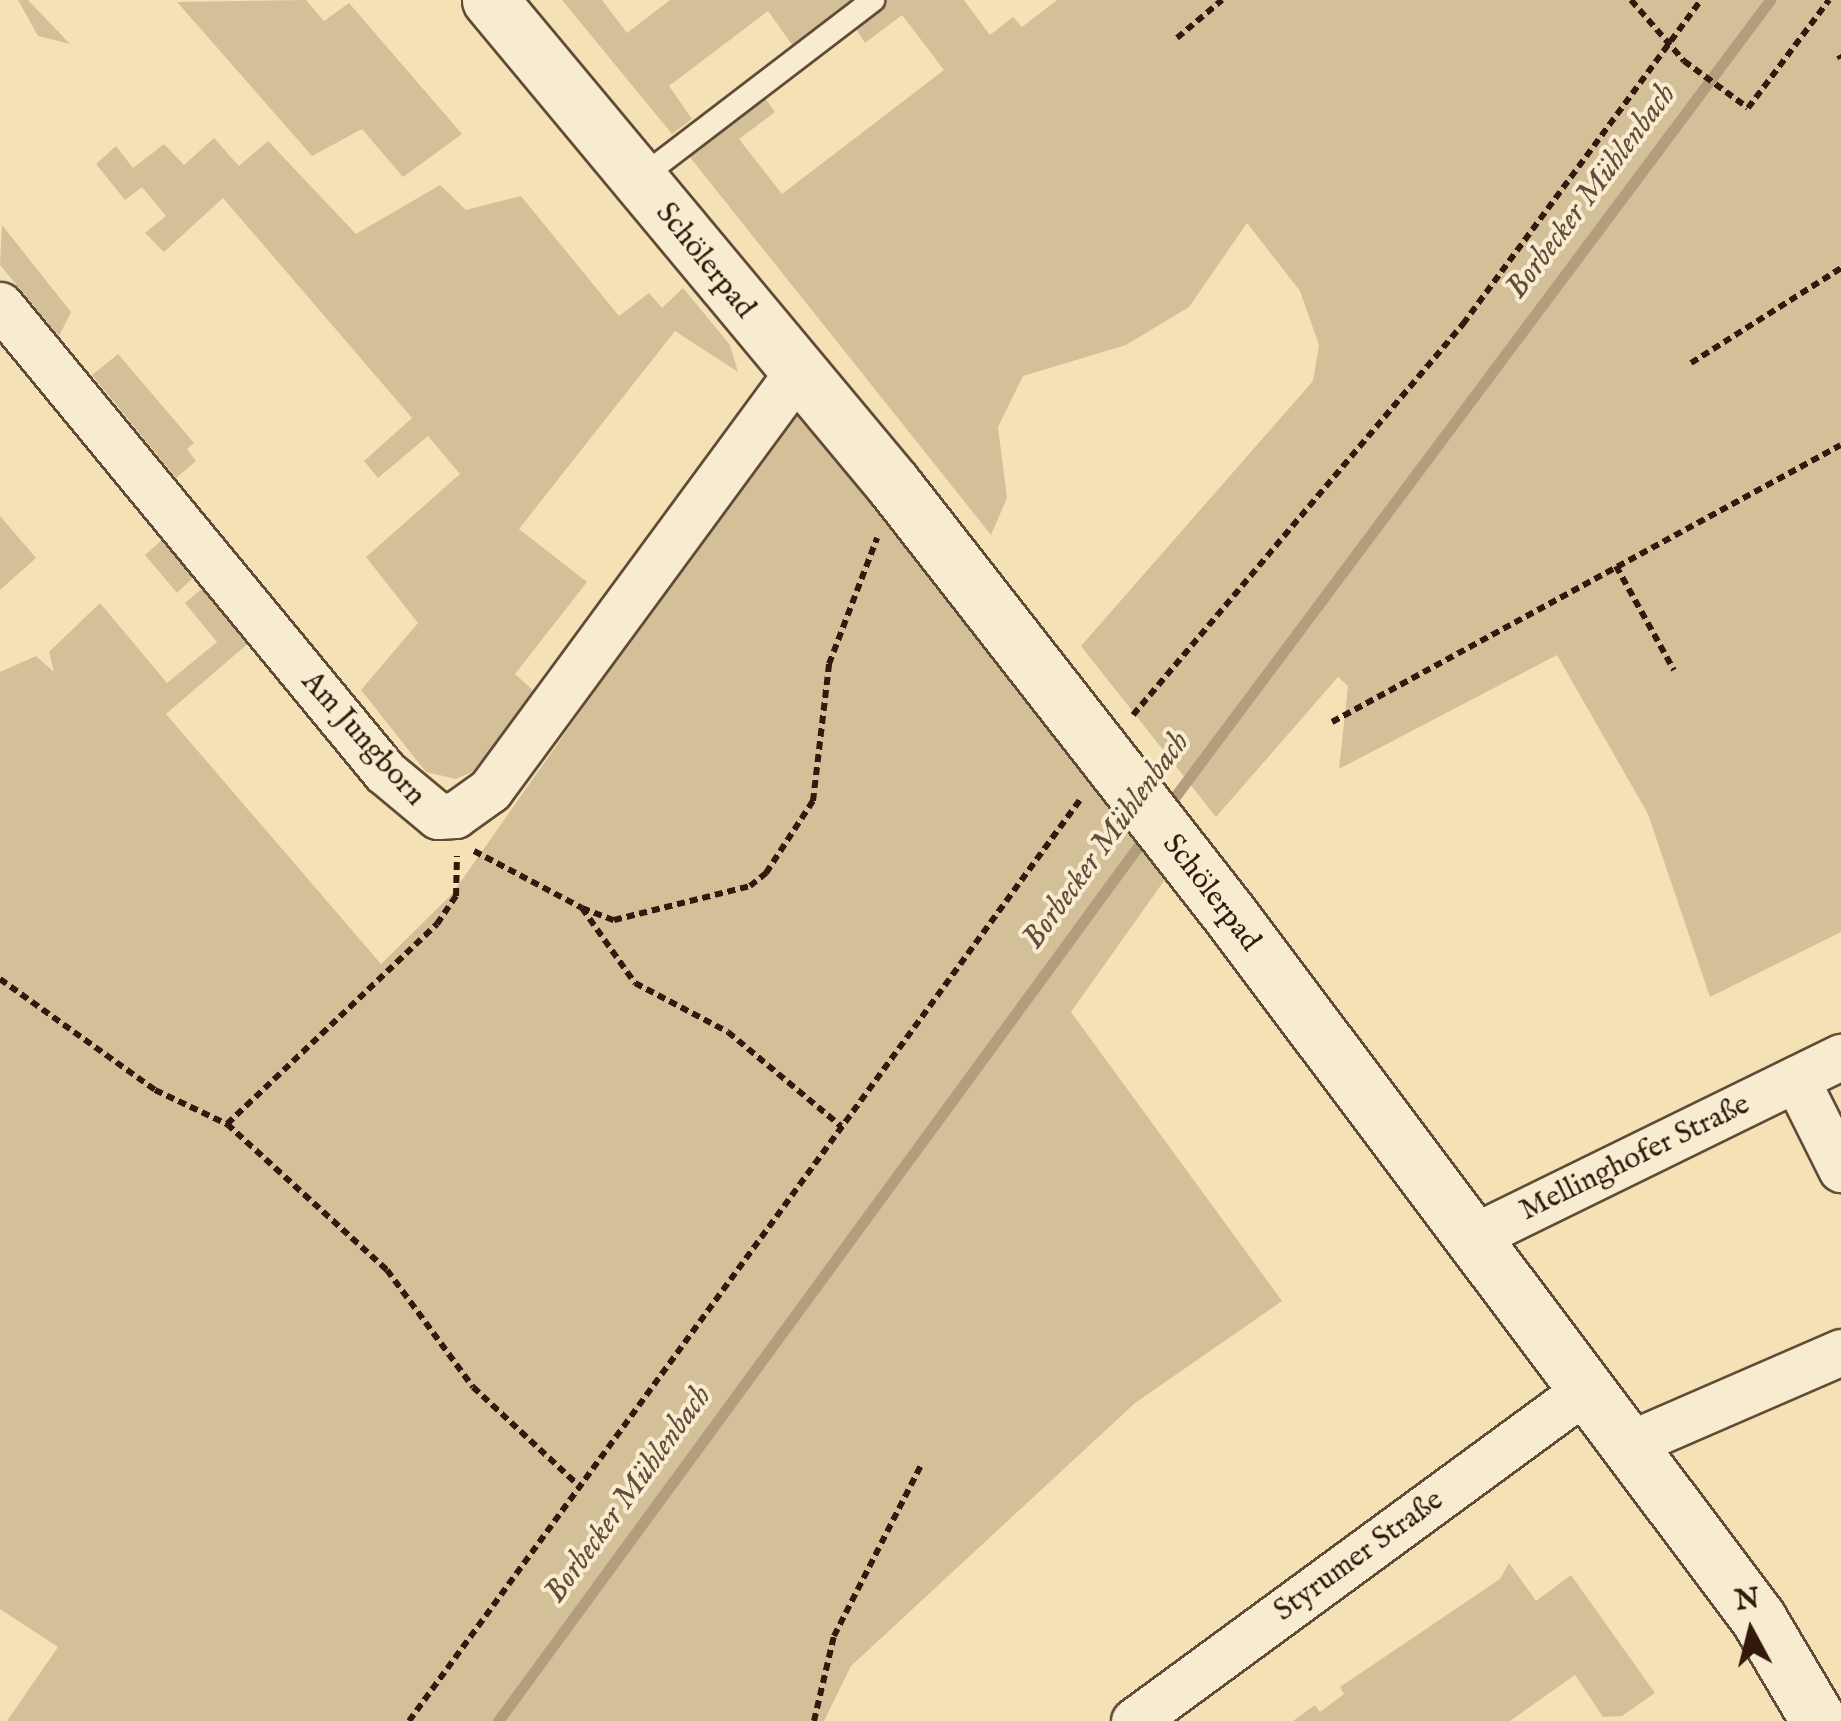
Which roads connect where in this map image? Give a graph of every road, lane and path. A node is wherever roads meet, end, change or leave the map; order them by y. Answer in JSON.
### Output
{"nodes":[{"id":1,"x":490,"y":0,"type":"edge"},
{"id":2,"x":873,"y":0,"type":"edge"},
{"id":3,"x":1222,"y":0,"type":"edge"},
{"id":4,"x":1631,"y":0,"type":"edge"},
{"id":5,"x":1701,"y":0,"type":"edge"},
{"id":6,"x":1828,"y":0,"type":"edge"},
{"id":7,"x":1177,"y":38,"type":"dead end"},
{"id":8,"x":1666,"y":43,"type":"junction"},
{"id":9,"x":638,"y":179,"type":"junction"},
{"id":10,"x":1841,"y":268,"type":"edge"},
{"id":11,"x":0,"y":305,"type":"edge"},
{"id":12,"x":1691,"y":363,"type":"dead end"},
{"id":13,"x":796,"y":374,"type":"junction"},
{"id":14,"x":1841,"y":445,"type":"edge"},
{"id":15,"x":893,"y":484,"type":"junction"},
{"id":16,"x":1616,"y":566,"type":"junction"},
{"id":17,"x":1674,"y":670,"type":"dead end"},
{"id":18,"x":1332,"y":722,"type":"dead end"},
{"id":19,"x":1112,"y":766,"type":"junction"},
{"id":20,"x":445,"y":826,"type":"junction"},
{"id":21,"x":582,"y":908,"type":"junction"},
{"id":22,"x":0,"y":979,"type":"edge"},
{"id":23,"x":1841,"y":1057,"type":"edge"},
{"id":24,"x":1796,"y":1079,"type":"junction"},
{"id":25,"x":227,"y":1124,"type":"junction"},
{"id":26,"x":841,"y":1126,"type":"junction"},
{"id":27,"x":1841,"y":1168,"type":"edge"},
{"id":28,"x":1473,"y":1237,"type":"junction"},
{"id":29,"x":1841,"y":1352,"type":"edge"},
{"id":30,"x":1584,"y":1391,"type":"junction"},
{"id":31,"x":1625,"y":1446,"type":"junction"},
{"id":32,"x":922,"y":1463,"type":"dead end"},
{"id":33,"x":578,"y":1485,"type":"junction"},
{"id":34,"x":409,"y":1721,"type":"edge"},
{"id":35,"x":814,"y":1721,"type":"edge"},
{"id":36,"x":1134,"y":1721,"type":"edge"},
{"id":37,"x":1820,"y":1721,"type":"edge"}],
"edges":[{"from":1,"to":9,"type":"street","name":"Schölerpad"},
{"from":2,"to":9,"type":"lane"},
{"from":3,"to":7,"type":"path"},
{"from":4,"to":8,"type":"path"},
{"from":5,"to":8,"type":"path"},
{"from":6,"to":8,"type":"path"},
{"from":8,"to":19,"type":"path"},
{"from":9,"to":13,"type":"street","name":"Schölerpad"},
{"from":10,"to":12,"type":"path"},
{"from":11,"to":20,"type":"street","name":"Am Jungborn"},
{"from":13,"to":15,"type":"street","name":"Schölerpad"},
{"from":13,"to":20,"type":"street","name":"Am Jungborn"},
{"from":14,"to":16,"type":"path"},
{"from":15,"to":19,"type":"street","name":"Schölerpad"},
{"from":15,"to":21,"type":"path"},
{"from":16,"to":17,"type":"path"},
{"from":16,"to":18,"type":"path"},
{"from":19,"to":26,"type":"path"},
{"from":19,"to":28,"type":"street","name":"Schölerpad"},
{"from":20,"to":21,"type":"path"},
{"from":20,"to":25,"type":"path"},
{"from":21,"to":26,"type":"path"},
{"from":22,"to":25,"type":"path"},
{"from":23,"to":24,"type":"street","name":"Mellinghofer Straße"},
{"from":24,"to":27,"type":"street"},
{"from":24,"to":28,"type":"street","name":"Mellinghofer Straße"},
{"from":25,"to":33,"type":"path"},
{"from":26,"to":33,"type":"path"},
{"from":28,"to":30,"type":"street","name":"Schölerpad"},
{"from":29,"to":31,"type":"street"},
{"from":30,"to":31,"type":"street","name":"Schölerpad"},
{"from":30,"to":36,"type":"street","name":"Styrumer Straße"},
{"from":31,"to":37,"type":"street","name":"Schölerpad"},
{"from":32,"to":35,"type":"path"},
{"from":33,"to":34,"type":"path"}]}
